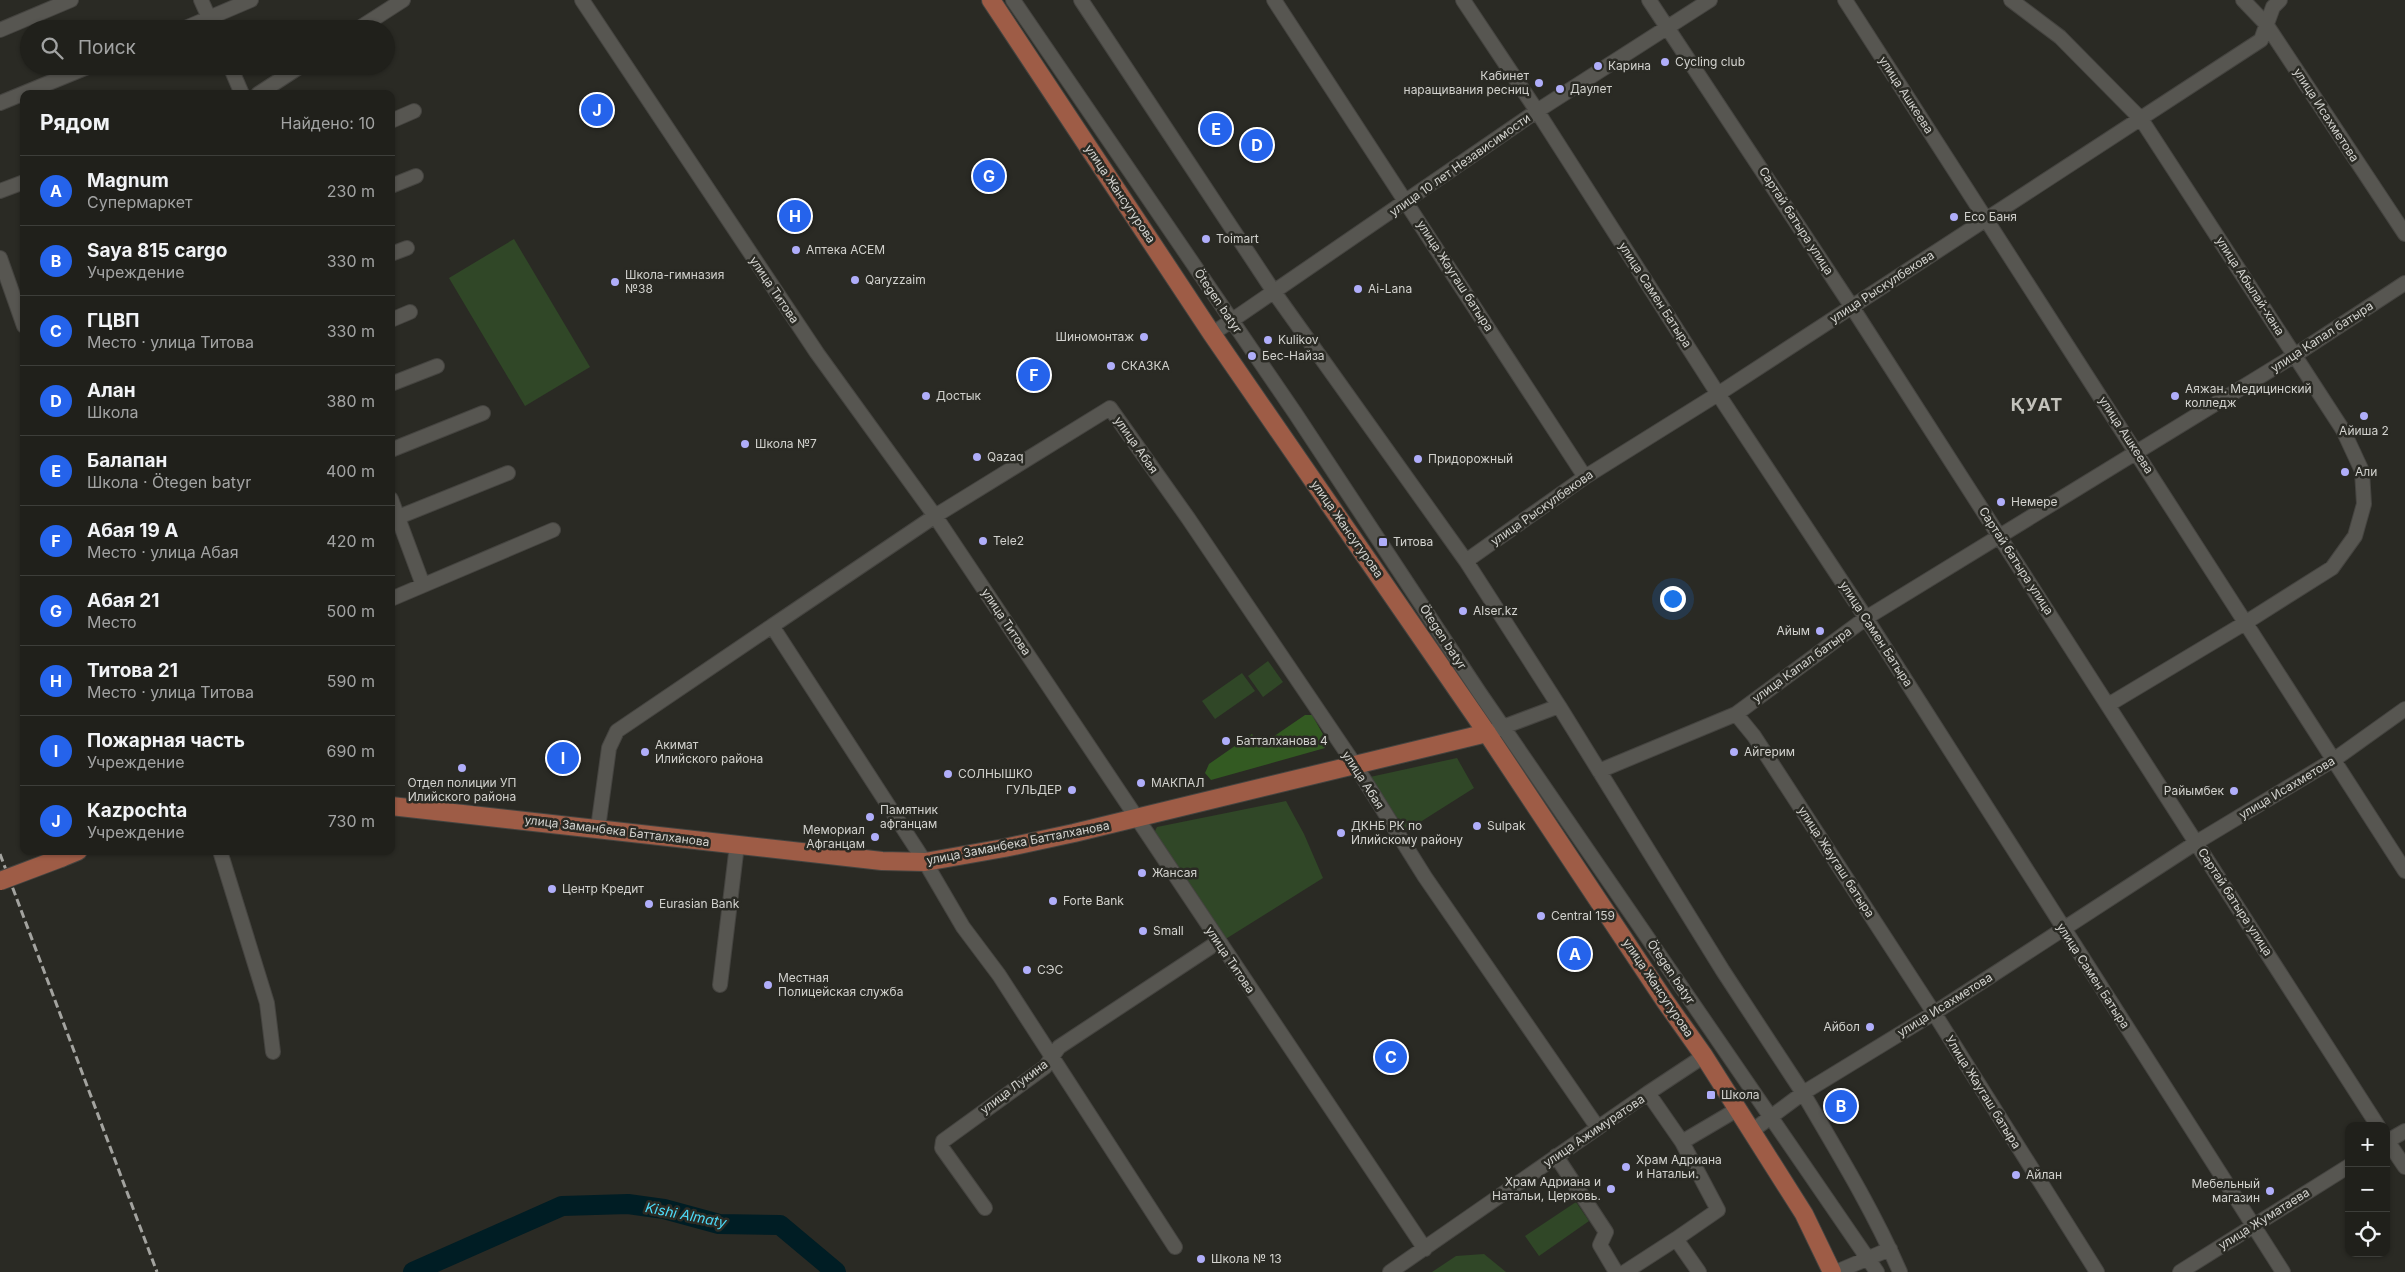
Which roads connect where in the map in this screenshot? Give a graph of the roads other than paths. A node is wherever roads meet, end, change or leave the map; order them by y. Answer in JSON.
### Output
{"nodes":[{"id":1,"x":72,"y":0,"type":"edge"},
{"id":2,"x":201,"y":0,"type":"edge"},
{"id":3,"x":251,"y":0,"type":"edge"},
{"id":4,"x":403,"y":0,"type":"edge"},
{"id":5,"x":582,"y":0,"type":"edge"},
{"id":6,"x":991,"y":0,"type":"edge"},
{"id":7,"x":1013,"y":0,"type":"edge"},
{"id":8,"x":1081,"y":0,"type":"edge"},
{"id":9,"x":1274,"y":0,"type":"edge"},
{"id":10,"x":1463,"y":0,"type":"edge"},
{"id":11,"x":1649,"y":0,"type":"edge"},
{"id":12,"x":1710,"y":0,"type":"edge"},
{"id":13,"x":1845,"y":0,"type":"edge"},
{"id":14,"x":2011,"y":0,"type":"edge"},
{"id":15,"x":2243,"y":0,"type":"edge"},
{"id":16,"x":2280,"y":0,"type":"edge"},
{"id":17,"x":24,"y":20,"type":"edge"},
{"id":18,"x":211,"y":20,"type":"edge"},
{"id":19,"x":217,"y":20,"type":"edge"},
{"id":20,"x":372,"y":20,"type":"edge"},
{"id":21,"x":20,"y":22,"type":"edge"},
{"id":22,"x":2266,"y":24,"type":"junction"},
{"id":23,"x":1668,"y":26,"type":"junction"},
{"id":24,"x":0,"y":30,"type":"edge"},
{"id":25,"x":68,"y":75,"type":"edge"},
{"id":26,"x":234,"y":75,"type":"edge"},
{"id":27,"x":287,"y":75,"type":"edge"},
{"id":28,"x":32,"y":90,"type":"edge"},
{"id":29,"x":240,"y":90,"type":"edge"},
{"id":30,"x":264,"y":90,"type":"edge"},
{"id":31,"x":20,"y":95,"type":"edge"},
{"id":32,"x":0,"y":103,"type":"edge"},
{"id":33,"x":414,"y":111,"type":"dead end"},
{"id":34,"x":1537,"y":111,"type":"junction"},
{"id":35,"x":395,"y":119,"type":"edge"},
{"id":36,"x":2142,"y":119,"type":"junction"},
{"id":37,"x":416,"y":176,"type":"dead end"},
{"id":38,"x":20,"y":184,"type":"edge"},
{"id":39,"x":395,"y":184,"type":"edge"},
{"id":40,"x":0,"y":192,"type":"edge"},
{"id":41,"x":1407,"y":202,"type":"junction"},
{"id":42,"x":1987,"y":219,"type":"junction"},
{"id":43,"x":2405,"y":234,"type":"edge"},
{"id":44,"x":407,"y":248,"type":"dead end"},
{"id":45,"x":395,"y":252,"type":"edge"},
{"id":46,"x":0,"y":258,"type":"edge"},
{"id":47,"x":2405,"y":283,"type":"edge"},
{"id":48,"x":1274,"y":292,"type":"junction"},
{"id":49,"x":1852,"y":307,"type":"junction"},
{"id":50,"x":410,"y":312,"type":"dead end"},
{"id":51,"x":20,"y":315,"type":"edge"},
{"id":52,"x":395,"y":318,"type":"edge"},
{"id":53,"x":1212,"y":334,"type":"junction"},
{"id":54,"x":2295,"y":355,"type":"junction"},
{"id":55,"x":437,"y":366,"type":"dead end"},
{"id":56,"x":395,"y":382,"type":"edge"},
{"id":57,"x":1718,"y":394,"type":"junction"},
{"id":58,"x":483,"y":413,"type":"dead end"},
{"id":59,"x":395,"y":448,"type":"edge"},
{"id":60,"x":2136,"y":450,"type":"junction"},
{"id":61,"x":508,"y":473,"type":"dead end"},
{"id":62,"x":1586,"y":477,"type":"junction"},
{"id":63,"x":935,"y":516,"type":"junction"},
{"id":64,"x":395,"y":519,"type":"edge"},
{"id":65,"x":553,"y":530,"type":"dead end"},
{"id":66,"x":1999,"y":535,"type":"junction"},
{"id":67,"x":1466,"y":561,"type":"junction"},
{"id":68,"x":423,"y":585,"type":"junction"},
{"id":69,"x":395,"y":597,"type":"edge"},
{"id":70,"x":1866,"y":618,"type":"junction"},
{"id":71,"x":2245,"y":624,"type":"junction"},
{"id":72,"x":772,"y":626,"type":"junction"},
{"id":73,"x":2108,"y":705,"type":"junction"},
{"id":74,"x":1559,"y":706,"type":"junction"},
{"id":75,"x":2405,"y":709,"type":"edge"},
{"id":76,"x":1736,"y":714,"type":"junction"},
{"id":77,"x":1487,"y":733,"type":"junction"},
{"id":78,"x":2335,"y":759,"type":"junction"},
{"id":79,"x":1355,"y":765,"type":"junction"},
{"id":80,"x":1600,"y":771,"type":"junction"},
{"id":81,"x":395,"y":806,"type":"edge"},
{"id":82,"x":1136,"y":818,"type":"junction"},
{"id":83,"x":598,"y":828,"type":"junction"},
{"id":84,"x":2197,"y":842,"type":"junction"},
{"id":85,"x":737,"y":845,"type":"junction"},
{"id":86,"x":68,"y":855,"type":"edge"},
{"id":87,"x":221,"y":855,"type":"edge"},
{"id":88,"x":925,"y":862,"type":"junction"},
{"id":89,"x":2405,"y":871,"type":"edge"},
{"id":90,"x":0,"y":881,"type":"edge"},
{"id":91,"x":2063,"y":929,"type":"junction"},
{"id":92,"x":1218,"y":942,"type":"junction"},
{"id":93,"x":720,"y":985,"type":"dead end"},
{"id":94,"x":1934,"y":1013,"type":"junction"},
{"id":95,"x":273,"y":1052,"type":"dead end"},
{"id":96,"x":1704,"y":1056,"type":"junction"},
{"id":97,"x":1052,"y":1057,"type":"junction"},
{"id":98,"x":1803,"y":1093,"type":"junction"},
{"id":99,"x":1648,"y":1094,"type":"junction"},
{"id":100,"x":1738,"y":1109,"type":"junction"},
{"id":101,"x":2375,"y":1122,"type":"edge"},
{"id":102,"x":1598,"y":1128,"type":"junction"},
{"id":103,"x":1752,"y":1131,"type":"junction"},
{"id":104,"x":2405,"y":1131,"type":"edge"},
{"id":105,"x":2390,"y":1139,"type":"edge"},
{"id":106,"x":1682,"y":1142,"type":"junction"},
{"id":107,"x":2390,"y":1145,"type":"edge"},
{"id":108,"x":1556,"y":1156,"type":"junction"},
{"id":109,"x":2347,"y":1167,"type":"edge"},
{"id":110,"x":2405,"y":1167,"type":"edge"},
{"id":111,"x":985,"y":1208,"type":"dead end"},
{"id":112,"x":2254,"y":1225,"type":"junction"},
{"id":113,"x":1676,"y":1239,"type":"junction"},
{"id":114,"x":1175,"y":1247,"type":"dead end"},
{"id":115,"x":1425,"y":1249,"type":"junction"},
{"id":116,"x":1890,"y":1249,"type":"junction"},
{"id":117,"x":1390,"y":1272,"type":"edge"},
{"id":118,"x":1616,"y":1272,"type":"edge"},
{"id":119,"x":1625,"y":1272,"type":"edge"},
{"id":120,"x":1699,"y":1272,"type":"edge"},
{"id":121,"x":1834,"y":1272,"type":"edge"},
{"id":122,"x":1877,"y":1272,"type":"edge"},
{"id":123,"x":1900,"y":1272,"type":"edge"},
{"id":124,"x":2097,"y":1272,"type":"edge"},
{"id":125,"x":2180,"y":1272,"type":"edge"},
{"id":126,"x":2283,"y":1272,"type":"edge"}],
"edges":[{"from":1,"to":17,"type":"street"},
{"from":2,"to":18,"type":"street"},
{"from":3,"to":19,"type":"street"},
{"from":4,"to":20,"type":"street"},
{"from":5,"to":63,"type":"street","name":"улица Титова"},
{"from":6,"to":53,"type":"main road","name":"улица Жансугурова"},
{"from":7,"to":122,"type":"street","name":"Ötegen batyr"},
{"from":8,"to":48,"type":"street"},
{"from":9,"to":41,"type":"street","name":"улица Жаугаш батыра"},
{"from":10,"to":34,"type":"street","name":"улица Самен Батыра"},
{"from":11,"to":23,"type":"street","name":"Сартай батыра улица"},
{"from":12,"to":23,"type":"street","name":"улица 10 лет Независимости"},
{"from":13,"to":42,"type":"street","name":"улица Ашкеева"},
{"from":14,"to":36,"type":"street","name":"улица Абылай-хана"},
{"from":15,"to":22,"type":"street","name":"улица Исахметова"},
{"from":16,"to":22,"type":"street","name":"улица Рыскулбекова"},
{"from":21,"to":24,"type":"street"},
{"from":22,"to":36,"type":"street","name":"улица Рыскулбекова"},
{"from":22,"to":43,"type":"street","name":"улица Исахметова"},
{"from":23,"to":34,"type":"street","name":"улица 10 лет Независимости"},
{"from":23,"to":49,"type":"street","name":"Сартай батыра улица"},
{"from":25,"to":28,"type":"street"},
{"from":26,"to":29,"type":"street"},
{"from":27,"to":30,"type":"street"},
{"from":31,"to":32,"type":"street"},
{"from":33,"to":35,"type":"street"},
{"from":34,"to":41,"type":"street","name":"улица 10 лет Независимости"},
{"from":34,"to":57,"type":"street","name":"улица Самен Батыра"},
{"from":36,"to":42,"type":"street","name":"улица Рыскулбекова"},
{"from":36,"to":54,"type":"street","name":"улица Абылай-хана"},
{"from":37,"to":39,"type":"street"},
{"from":38,"to":40,"type":"street"},
{"from":41,"to":48,"type":"street","name":"улица 10 лет Независимости"},
{"from":41,"to":62,"type":"street","name":"улица Жаугаш батыра"},
{"from":42,"to":49,"type":"street","name":"улица Рыскулбекова"},
{"from":42,"to":60,"type":"street","name":"улица Ашкеева"},
{"from":44,"to":45,"type":"street"},
{"from":46,"to":51,"type":"street"},
{"from":47,"to":54,"type":"street","name":"улица Капал батыра"},
{"from":48,"to":53,"type":"street","name":"улица 10 лет Независимости"},
{"from":48,"to":67,"type":"street"},
{"from":49,"to":57,"type":"street","name":"улица Рыскулбекова"},
{"from":49,"to":66,"type":"street","name":"Сартай батыра улица"},
{"from":50,"to":52,"type":"street"},
{"from":53,"to":77,"type":"main road","name":"улица Жансугурова"},
{"from":54,"to":60,"type":"street","name":"улица Капал батыра"},
{"from":54,"to":71,"type":"street","name":"улица Абылай-хана"},
{"from":55,"to":56,"type":"street"},
{"from":57,"to":62,"type":"street","name":"улица Рыскулбекова"},
{"from":57,"to":70,"type":"street","name":"улица Самен Батыра"},
{"from":58,"to":59,"type":"street"},
{"from":60,"to":66,"type":"street","name":"улица Капал батыра"},
{"from":60,"to":71,"type":"street","name":"улица Ашкеева"},
{"from":61,"to":64,"type":"street"},
{"from":62,"to":67,"type":"street","name":"улица Рыскулбекова"},
{"from":63,"to":72,"type":"street"},
{"from":63,"to":79,"type":"street","name":"улица Абая"},
{"from":63,"to":82,"type":"street","name":"улица Титова"},
{"from":64,"to":68,"type":"street"},
{"from":65,"to":68,"type":"street"},
{"from":66,"to":70,"type":"street","name":"улица Капал батыра"},
{"from":66,"to":73,"type":"street","name":"Сартай батыра улица"},
{"from":67,"to":74,"type":"street"},
{"from":68,"to":69,"type":"street"},
{"from":70,"to":76,"type":"street","name":"улица Капал батыра"},
{"from":70,"to":91,"type":"street","name":"улица Самен Батыра"},
{"from":71,"to":73,"type":"street","name":"улица Абылай-хана"},
{"from":71,"to":78,"type":"street","name":"улица Ашкеева"},
{"from":72,"to":83,"type":"street"},
{"from":72,"to":88,"type":"street"},
{"from":73,"to":84,"type":"street","name":"Сартай батыра улица"},
{"from":74,"to":77,"type":"street"},
{"from":74,"to":80,"type":"street"},
{"from":75,"to":78,"type":"street","name":"улица Исахметова"},
{"from":76,"to":80,"type":"street","name":"улица Капал батыра"},
{"from":76,"to":94,"type":"street","name":"улица Жаугаш батыра"},
{"from":77,"to":79,"type":"main road","name":"улица Заманбека Батталханова"},
{"from":77,"to":96,"type":"main road","name":"улица Жансугурова"},
{"from":78,"to":84,"type":"street","name":"улица Исахметова"},
{"from":78,"to":89,"type":"street","name":"улица Ашкеева"},
{"from":79,"to":82,"type":"main road","name":"улица Заманбека Батталханова"},
{"from":79,"to":102,"type":"street","name":"улица Абая"},
{"from":80,"to":98,"type":"street"},
{"from":81,"to":83,"type":"main road","name":"улица Заманбека Батталханова"},
{"from":82,"to":88,"type":"main road","name":"улица Заманбека Батталханова"},
{"from":82,"to":92,"type":"street","name":"улица Титова"},
{"from":83,"to":85,"type":"main road","name":"улица Заманбека Батталханова"},
{"from":84,"to":91,"type":"street","name":"улица Исахметова"},
{"from":84,"to":101,"type":"street","name":"Сартай батыра улица"},
{"from":85,"to":88,"type":"main road","name":"улица Заманбека Батталханова"},
{"from":85,"to":93,"type":"street"},
{"from":86,"to":90,"type":"main road","bridge":true},
{"from":87,"to":95,"type":"street"},
{"from":88,"to":97,"type":"street"},
{"from":91,"to":94,"type":"street","name":"улица Исахметова"},
{"from":91,"to":112,"type":"street","name":"улица Самен Батыра"},
{"from":92,"to":97,"type":"street","name":"улица Лукина"},
{"from":92,"to":115,"type":"street","name":"улица Титова"},
{"from":94,"to":98,"type":"street","name":"улица Исахметова"},
{"from":94,"to":124,"type":"street","name":"Улица Жаугаш батыра"},
{"from":96,"to":99,"type":"street"},
{"from":96,"to":100,"type":"main road","name":"улица Жансугурова"},
{"from":97,"to":111,"type":"street","name":"улица Лукина"},
{"from":97,"to":114,"type":"street"},
{"from":98,"to":103,"type":"street","name":"улица Исахметова"},
{"from":98,"to":116,"type":"street"},
{"from":99,"to":102,"type":"street","name":"улица Ажимуратова"},
{"from":99,"to":106,"type":"street","name":"улица Ажимуратова"},
{"from":100,"to":103,"type":"main road","name":"улица Жансугурова"},
{"from":100,"to":106,"type":"street"},
{"from":102,"to":108,"type":"street","name":"улица Ажимуратова"},
{"from":103,"to":121,"type":"main road","name":"улица Жансугурова"},
{"from":104,"to":105,"type":"street"},
{"from":106,"to":113,"type":"street","name":"улица Ажимуратова"},
{"from":107,"to":110,"type":"street"},
{"from":108,"to":115,"type":"street","name":"улица Ажимуратова"},
{"from":108,"to":118,"type":"street"},
{"from":109,"to":112,"type":"street","name":"улица Жуматаева"},
{"from":112,"to":125,"type":"street","name":"улица Жуматаева"},
{"from":112,"to":126,"type":"street","name":"улица Самен Батыра"},
{"from":113,"to":119,"type":"street"},
{"from":113,"to":120,"type":"street"},
{"from":115,"to":117,"type":"street","name":"улица Ажимуратова"},
{"from":116,"to":121,"type":"street"},
{"from":116,"to":123,"type":"street"}]}
